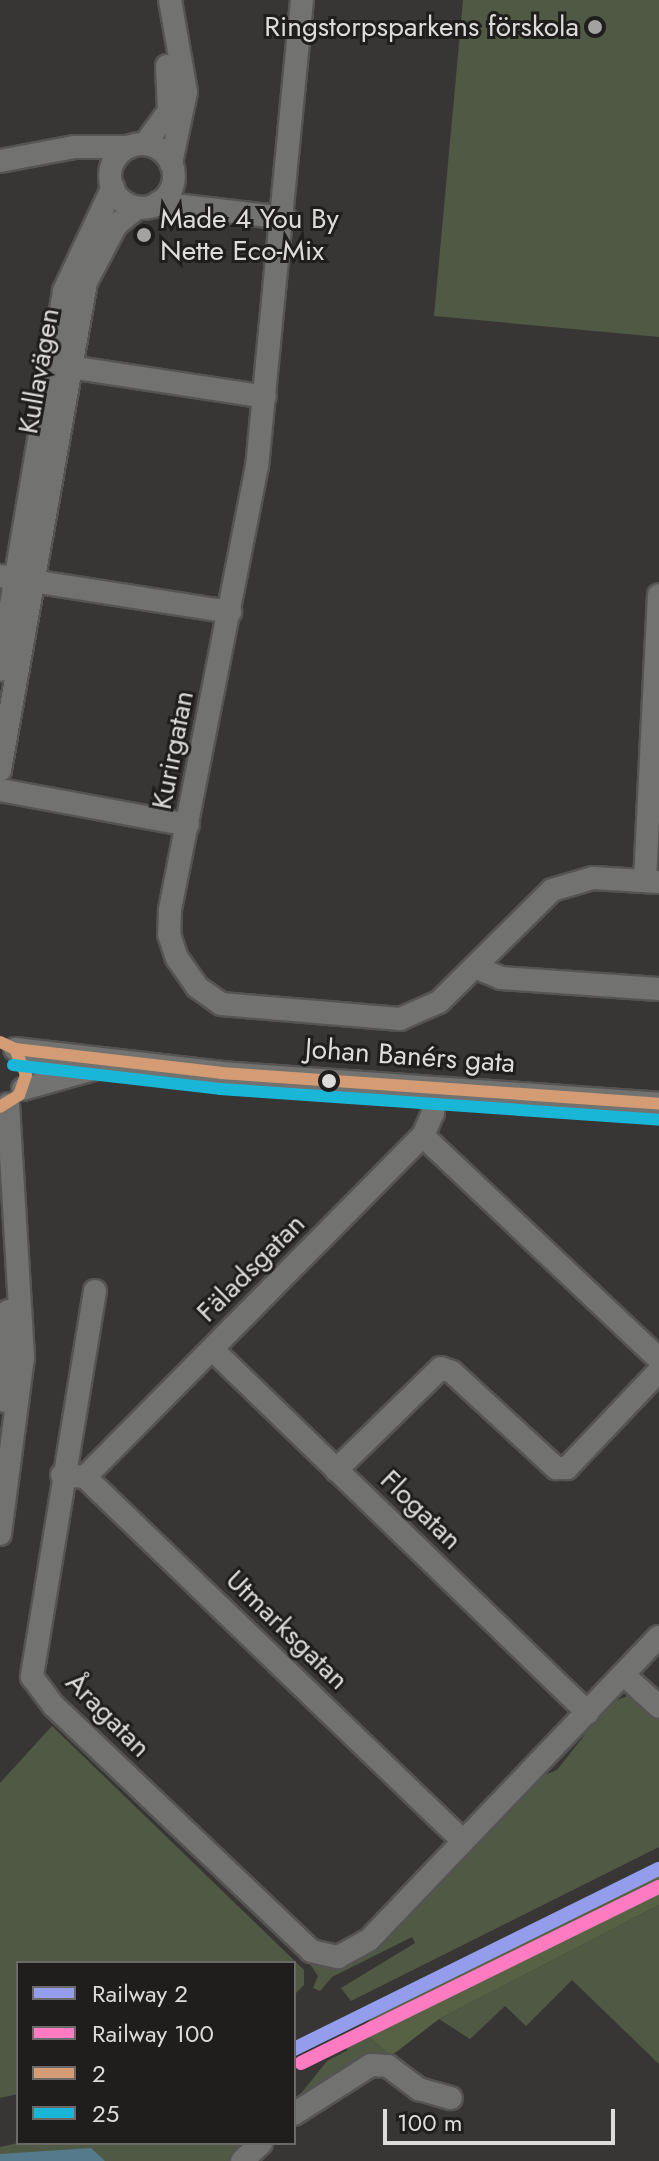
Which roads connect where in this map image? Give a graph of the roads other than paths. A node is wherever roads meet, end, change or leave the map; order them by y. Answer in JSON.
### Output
{"nodes":[{"id":1,"x":154,"y":0,"type":"edge"},
{"id":2,"x":170,"y":0,"type":"edge"},
{"id":3,"x":302,"y":0,"type":"edge"},
{"id":4,"x":137,"y":145,"type":"junction"},
{"id":5,"x":74,"y":147,"type":"junction"},
{"id":6,"x":0,"y":161,"type":"edge"},
{"id":7,"x":173,"y":169,"type":"junction"},
{"id":8,"x":112,"y":181,"type":"junction"},
{"id":9,"x":148,"y":205,"type":"junction"},
{"id":10,"x":202,"y":210,"type":"junction"},
{"id":11,"x":285,"y":218,"type":"junction"},
{"id":12,"x":110,"y":221,"type":"junction"},
{"id":13,"x":70,"y":367,"type":"junction"},
{"id":14,"x":265,"y":397,"type":"junction"},
{"id":15,"x":17,"y":577,"type":"edge"},
{"id":16,"x":659,"y":595,"type":"edge"},
{"id":17,"x":230,"y":612,"type":"junction"},
{"id":18,"x":0,"y":670,"type":"edge"},
{"id":19,"x":0,"y":770,"type":"edge"},
{"id":20,"x":0,"y":790,"type":"edge"},
{"id":21,"x":188,"y":825,"type":"junction"},
{"id":22,"x":652,"y":882,"type":"edge"},
{"id":23,"x":475,"y":967,"type":"junction"},
{"id":24,"x":659,"y":989,"type":"edge"},
{"id":25,"x":4,"y":1043,"type":"edge"},
{"id":26,"x":158,"y":1068,"type":"junction"},
{"id":27,"x":433,"y":1088,"type":"junction"},
{"id":28,"x":10,"y":1100,"type":"edge"},
{"id":29,"x":659,"y":1104,"type":"edge"},
{"id":30,"x":423,"y":1136,"type":"junction"},
{"id":31,"x":0,"y":1178,"type":"edge"},
{"id":32,"x":95,"y":1291,"type":"dead end"},
{"id":33,"x":212,"y":1349,"type":"junction"},
{"id":34,"x":659,"y":1359,"type":"edge"},
{"id":35,"x":659,"y":1371,"type":"edge"},
{"id":36,"x":0,"y":1460,"type":"edge"},
{"id":37,"x":336,"y":1470,"type":"junction"},
{"id":38,"x":74,"y":1476,"type":"junction"},
{"id":39,"x":0,"y":1534,"type":"edge"},
{"id":40,"x":659,"y":1637,"type":"edge"},
{"id":41,"x":624,"y":1675,"type":"junction"},
{"id":42,"x":659,"y":1707,"type":"edge"},
{"id":43,"x":588,"y":1713,"type":"junction"},
{"id":44,"x":463,"y":1841,"type":"junction"},
{"id":45,"x":451,"y":2098,"type":"dead end"},
{"id":46,"x":296,"y":2113,"type":"edge"},
{"id":47,"x":259,"y":2145,"type":"edge"},
{"id":48,"x":242,"y":2161,"type":"edge"}],
"edges":[{"from":1,"to":4,"type":"street"},
{"from":2,"to":7,"type":"street"},
{"from":3,"to":11,"type":"street","name":"Kurirgatan"},
{"from":4,"to":5,"type":"street"},
{"from":4,"to":7,"type":"street"},
{"from":4,"to":8,"type":"street"},
{"from":5,"to":6,"type":"street"},
{"from":5,"to":8,"type":"street"},
{"from":7,"to":9,"type":"street"},
{"from":7,"to":10,"type":"street"},
{"from":8,"to":9,"type":"street"},
{"from":8,"to":12,"type":"street"},
{"from":9,"to":10,"type":"street"},
{"from":9,"to":12,"type":"street"},
{"from":10,"to":11,"type":"street"},
{"from":11,"to":14,"type":"street","name":"Kurirgatan"},
{"from":12,"to":13,"type":"street","name":"Kullavägen"},
{"from":12,"to":15,"type":"street","name":"Kullavägen"},
{"from":13,"to":14,"type":"street"},
{"from":13,"to":15,"type":"street","name":"Kullavägen"},
{"from":14,"to":17,"type":"street","name":"Kurirgatan"},
{"from":15,"to":17,"type":"street"},
{"from":15,"to":18,"type":"street","name":"Kullavägen"},
{"from":15,"to":19,"type":"street","name":"Kullavägen"},
{"from":16,"to":22,"type":"street"},
{"from":17,"to":21,"type":"street","name":"Kurirgatan"},
{"from":20,"to":21,"type":"street"},
{"from":21,"to":23,"type":"street","name":"Kurirgatan"},
{"from":22,"to":23,"type":"street","name":"Kurirgatan"},
{"from":23,"to":24,"type":"street"},
{"from":25,"to":26,"type":"street","name":"Johan Banérs gata"},
{"from":25,"to":28,"type":"street"},
{"from":26,"to":27,"type":"street","name":"Johan Banérs gata"},
{"from":26,"to":28,"type":"street","name":"Johan Banérs gata"},
{"from":27,"to":29,"type":"street","name":"Johan Banérs gata"},
{"from":27,"to":30,"type":"street","name":"Fäladsgatan"},
{"from":28,"to":39,"type":"street"},
{"from":30,"to":33,"type":"street","name":"Fäladsgatan"},
{"from":30,"to":34,"type":"street"},
{"from":31,"to":36,"type":"street"},
{"from":32,"to":38,"type":"street","name":"Åragatan"},
{"from":33,"to":37,"type":"street","name":"Flogatan"},
{"from":33,"to":38,"type":"street","name":"Fäladsgatan"},
{"from":35,"to":37,"type":"street"},
{"from":37,"to":43,"type":"street","name":"Flogatan"},
{"from":38,"to":44,"type":"street","name":"Utmarksgatan"},
{"from":38,"to":44,"type":"street","name":"Åragatan"},
{"from":40,"to":41,"type":"street"},
{"from":41,"to":42,"type":"street"},
{"from":41,"to":43,"type":"street"},
{"from":43,"to":44,"type":"street"},
{"from":45,"to":46,"type":"street"},
{"from":47,"to":48,"type":"street"}]}
